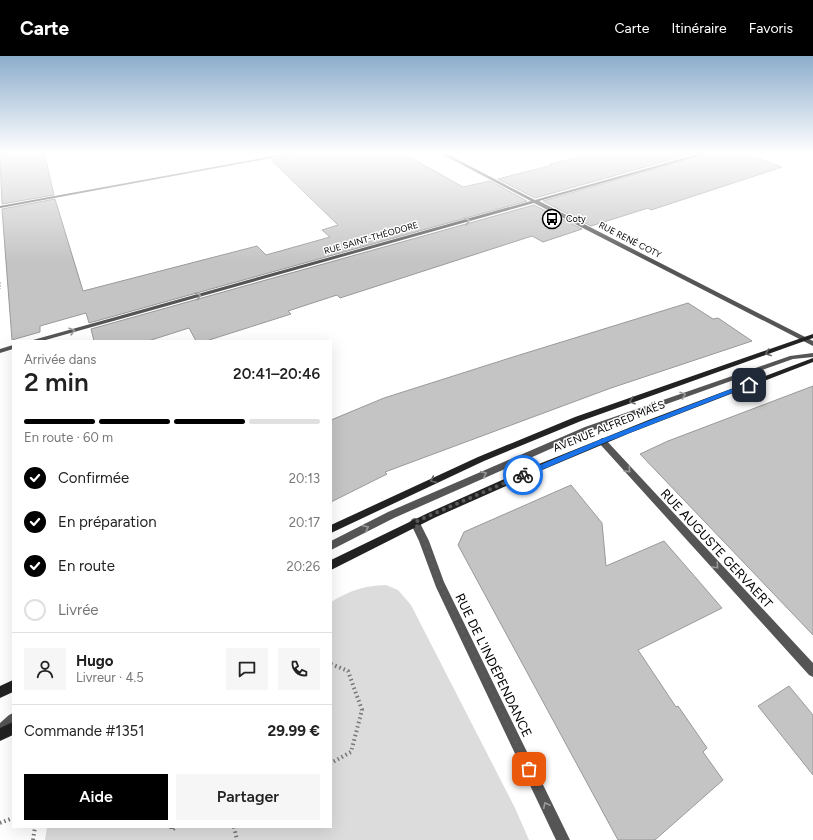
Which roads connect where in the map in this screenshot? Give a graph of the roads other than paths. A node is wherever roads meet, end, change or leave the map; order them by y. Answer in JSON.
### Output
{"nodes":[{"id":1,"x":104,"y":189,"type":"edge"},
{"id":2,"x":510,"y":189,"type":"edge"},
{"id":3,"x":583,"y":189,"type":"edge"},
{"id":4,"x":536,"y":202,"type":"junction"},
{"id":5,"x":0,"y":207,"type":"edge"},
{"id":6,"x":813,"y":338,"type":"edge"},
{"id":7,"x":804,"y":339,"type":"junction"},
{"id":8,"x":39,"y":340,"type":"edge"},
{"id":9,"x":813,"y":344,"type":"edge"},
{"id":10,"x":12,"y":347,"type":"edge"},
{"id":11,"x":0,"y":351,"type":"edge"},
{"id":12,"x":813,"y":355,"type":"edge"},
{"id":13,"x":813,"y":360,"type":"edge"},
{"id":14,"x":602,"y":441,"type":"junction"},
{"id":15,"x":415,"y":522,"type":"junction"},
{"id":16,"x":332,"y":529,"type":"edge"},
{"id":17,"x":332,"y":545,"type":"edge"},
{"id":18,"x":332,"y":564,"type":"edge"},
{"id":19,"x":813,"y":671,"type":"edge"},
{"id":20,"x":12,"y":686,"type":"edge"},
{"id":21,"x":0,"y":692,"type":"edge"},
{"id":22,"x":12,"y":720,"type":"edge"},
{"id":23,"x":12,"y":728,"type":"edge"},
{"id":24,"x":0,"y":733,"type":"edge"},
{"id":25,"x":563,"y":840,"type":"edge"}],
"edges":[{"from":1,"to":5,"type":"street"},
{"from":2,"to":4,"type":"street","name":"RUE RENÉ COTY"},
{"from":3,"to":4,"type":"street","name":"RUE SAINT-THÉODORE"},
{"from":4,"to":7,"type":"street","name":"RUE RENÉ COTY"},
{"from":8,"to":4,"type":"street","name":"RUE SAINT-THÉODORE","one_way":true},
{"from":6,"to":7,"type":"street"},
{"from":7,"to":9,"type":"street","name":"RUE RENÉ COTY"},
{"from":7,"to":16,"type":"main road","name":"AVENUE ALFRED MAËS","one_way":true},
{"from":10,"to":11,"type":"street"},
{"from":17,"to":12,"type":"street","one_way":true},
{"from":13,"to":14,"type":"main road","name":"AVENUE ALFRED MAËS"},
{"from":14,"to":15,"type":"main road","name":"AVENUE ALFRED MAËS"},
{"from":14,"to":19,"type":"street","name":"RUE AUGUSTE GERVAERT","one_way":true},
{"from":15,"to":18,"type":"main road","name":"AVENUE ALFRED MAËS"},
{"from":25,"to":15,"type":"street","name":"RUE DE L'INDÉPENDANCE","one_way":true},
{"from":20,"to":21,"type":"main road"},
{"from":22,"to":24,"type":"street"},
{"from":23,"to":24,"type":"main road"}]}
